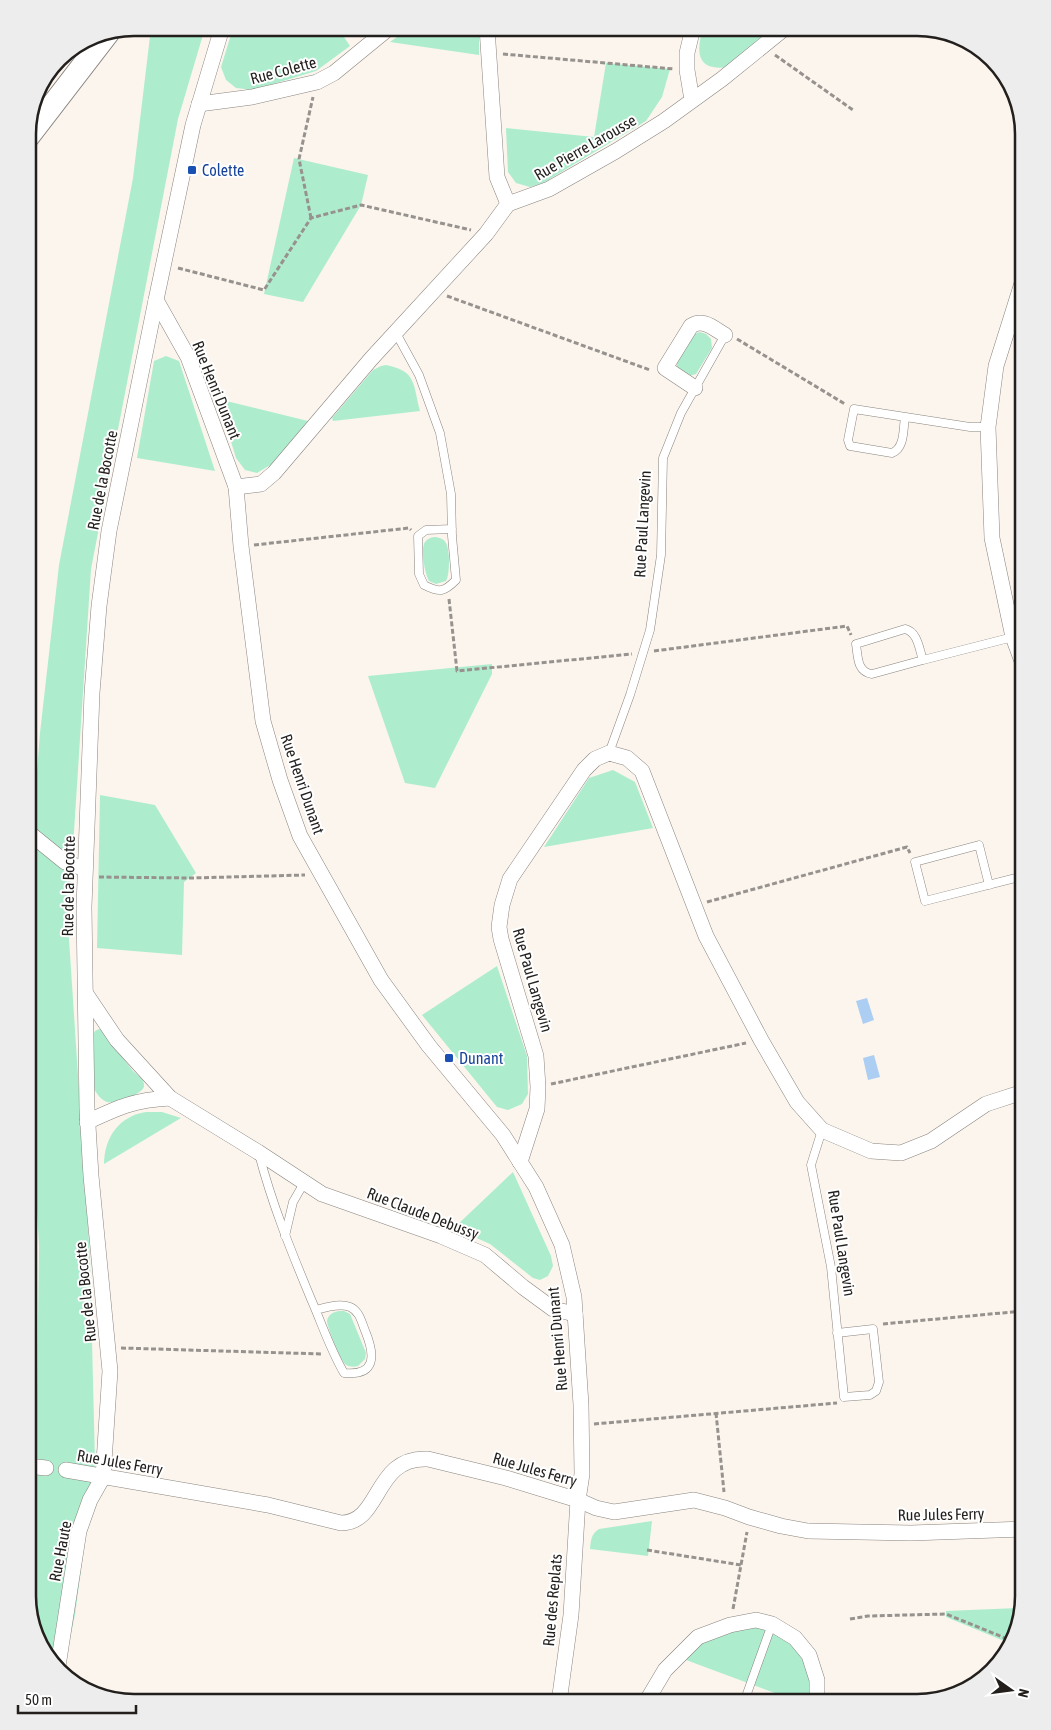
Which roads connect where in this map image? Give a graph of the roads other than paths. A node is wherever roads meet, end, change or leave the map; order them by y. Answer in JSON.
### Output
{"nodes":[{"id":1,"x":220,"y":36,"type":"edge"},
{"id":2,"x":379,"y":36,"type":"edge"},
{"id":3,"x":488,"y":36,"type":"edge"},
{"id":4,"x":691,"y":36,"type":"edge"},
{"id":5,"x":775,"y":36,"type":"edge"},
{"id":6,"x":100,"y":43,"type":"edge"},
{"id":7,"x":692,"y":100,"type":"junction"},
{"id":8,"x":199,"y":104,"type":"junction"},
{"id":9,"x":36,"y":126,"type":"edge"},
{"id":10,"x":508,"y":204,"type":"junction"},
{"id":11,"x":156,"y":300,"type":"junction"},
{"id":12,"x":1015,"y":308,"type":"edge"},
{"id":13,"x":396,"y":333,"type":"junction"},
{"id":14,"x":729,"y":336,"type":"joint"},
{"id":15,"x":695,"y":388,"type":"junction"},
{"id":16,"x":905,"y":417,"type":"junction"},
{"id":17,"x":988,"y":427,"type":"junction"},
{"id":18,"x":236,"y":487,"type":"junction"},
{"id":19,"x":452,"y":528,"type":"junction"},
{"id":20,"x":1013,"y":637,"type":"junction"},
{"id":21,"x":1015,"y":642,"type":"edge"},
{"id":22,"x":923,"y":660,"type":"junction"},
{"id":23,"x":609,"y":753,"type":"junction"},
{"id":24,"x":36,"y":838,"type":"edge"},
{"id":25,"x":86,"y":873,"type":"junction"},
{"id":26,"x":1015,"y":878,"type":"edge"},
{"id":27,"x":990,"y":885,"type":"junction"},
{"id":28,"x":86,"y":994,"type":"junction"},
{"id":29,"x":1015,"y":1095,"type":"edge"},
{"id":30,"x":170,"y":1098,"type":"junction"},
{"id":31,"x":87,"y":1122,"type":"junction"},
{"id":32,"x":822,"y":1130,"type":"junction"},
{"id":33,"x":258,"y":1152,"type":"junction"},
{"id":34,"x":520,"y":1162,"type":"junction"},
{"id":35,"x":304,"y":1182,"type":"junction"},
{"id":36,"x":285,"y":1236,"type":"junction"},
{"id":37,"x":316,"y":1310,"type":"junction"},
{"id":38,"x":575,"y":1314,"type":"junction"},
{"id":39,"x":837,"y":1333,"type":"junction"},
{"id":40,"x":36,"y":1467,"type":"edge"},
{"id":41,"x":46,"y":1468,"type":"dead end"},
{"id":42,"x":66,"y":1470,"type":"dead end"},
{"id":43,"x":103,"y":1477,"type":"junction"},
{"id":44,"x":578,"y":1500,"type":"junction"},
{"id":45,"x":1015,"y":1529,"type":"edge"},
{"id":46,"x":772,"y":1624,"type":"junction"},
{"id":47,"x":59,"y":1658,"type":"edge"},
{"id":48,"x":560,"y":1694,"type":"edge"},
{"id":49,"x":651,"y":1694,"type":"edge"},
{"id":50,"x":747,"y":1694,"type":"edge"},
{"id":51,"x":817,"y":1694,"type":"edge"}],
"edges":[{"from":1,"to":8,"type":"street"},
{"from":2,"to":8,"type":"street","name":"Rue Colette"},
{"from":3,"to":10,"type":"street"},
{"from":4,"to":7,"type":"street"},
{"from":5,"to":7,"type":"street","name":"Rue Pierre Larousse"},
{"from":6,"to":9,"type":"street"},
{"from":7,"to":10,"type":"street","name":"Rue Pierre Larousse"},
{"from":8,"to":11,"type":"street"},
{"from":10,"to":13,"type":"street"},
{"from":11,"to":18,"type":"street","name":"Rue Henri Dunant"},
{"from":11,"to":25,"type":"street","name":"Rue de la Bocotte"},
{"from":12,"to":17,"type":"street"},
{"from":13,"to":18,"type":"street"},
{"from":13,"to":19,"type":"lane"},
{"from":14,"to":15,"type":"lane","name":"Rue Paul Langevin"},
{"from":14,"to":15,"type":"street"},
{"from":15,"to":23,"type":"lane","name":"Rue Paul Langevin"},
{"from":16,"to":16,"type":"lane"},
{"from":16,"to":17,"type":"lane"},
{"from":17,"to":20,"type":"street"},
{"from":18,"to":34,"type":"street","name":"Rue Henri Dunant"},
{"from":19,"to":19,"type":"lane"},
{"from":20,"to":21,"type":"street"},
{"from":20,"to":22,"type":"lane"},
{"from":22,"to":22,"type":"lane"},
{"from":23,"to":32,"type":"street"},
{"from":23,"to":34,"type":"street","name":"Rue Paul Langevin"},
{"from":24,"to":25,"type":"street"},
{"from":25,"to":28,"type":"street","name":"Rue de la Bocotte"},
{"from":26,"to":27,"type":"lane"},
{"from":27,"to":27,"type":"lane"},
{"from":28,"to":30,"type":"street","name":"Rue Claude Debussy"},
{"from":28,"to":31,"type":"street","name":"Rue de la Bocotte"},
{"from":29,"to":32,"type":"street"},
{"from":30,"to":31,"type":"street"},
{"from":30,"to":33,"type":"street","name":"Rue Claude Debussy"},
{"from":31,"to":43,"type":"street","name":"Rue de la Bocotte"},
{"from":32,"to":39,"type":"lane","name":"Rue Paul Langevin"},
{"from":33,"to":35,"type":"street","name":"Rue Claude Debussy"},
{"from":33,"to":36,"type":"lane"},
{"from":34,"to":38,"type":"street","name":"Rue Henri Dunant"},
{"from":35,"to":36,"type":"lane"},
{"from":35,"to":38,"type":"street","name":"Rue Claude Debussy"},
{"from":36,"to":37,"type":"lane"},
{"from":37,"to":37,"type":"lane"},
{"from":38,"to":44,"type":"street","name":"Rue Henri Dunant"},
{"from":39,"to":39,"type":"lane","name":"Rue Paul Langevin"},
{"from":40,"to":41,"type":"street"},
{"from":42,"to":43,"type":"street","name":"Rue Jules Ferry"},
{"from":43,"to":44,"type":"street","name":"Rue Jules Ferry"},
{"from":43,"to":47,"type":"street","name":"Rue Haute"},
{"from":44,"to":45,"type":"street","name":"Rue Jules Ferry"},
{"from":44,"to":48,"type":"street","name":"Rue des Replats"},
{"from":46,"to":49,"type":"street"},
{"from":46,"to":50,"type":"lane"},
{"from":46,"to":51,"type":"street"}]}
